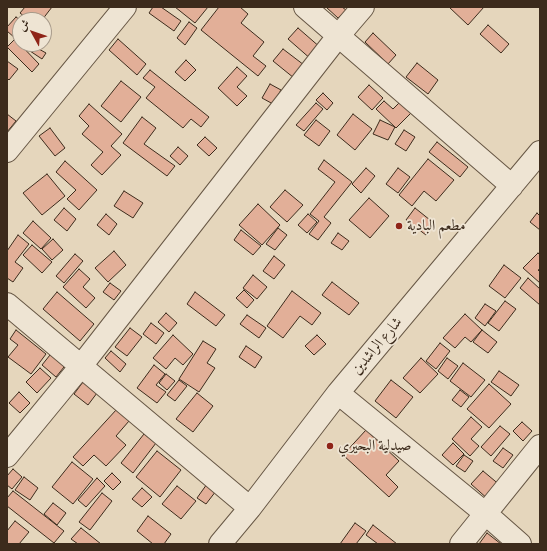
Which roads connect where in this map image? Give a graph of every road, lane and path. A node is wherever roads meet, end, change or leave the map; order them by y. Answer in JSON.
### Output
{"nodes":[{"id":1,"x":125,"y":7,"type":"edge"},
{"id":2,"x":305,"y":7,"type":"edge"},
{"id":3,"x":363,"y":7,"type":"edge"},
{"id":4,"x":339,"y":35,"type":"junction"},
{"id":5,"x":7,"y":151,"type":"edge"},
{"id":6,"x":540,"y":152,"type":"edge"},
{"id":7,"x":512,"y":186,"type":"junction"},
{"id":8,"x":7,"y":304,"type":"edge"},
{"id":9,"x":81,"y":366,"type":"junction"},
{"id":10,"x":338,"y":394,"type":"junction"},
{"id":11,"x":540,"y":446,"type":"edge"},
{"id":12,"x":7,"y":456,"type":"edge"},
{"id":13,"x":250,"y":508,"type":"junction"},
{"id":14,"x":486,"y":514,"type":"junction"},
{"id":15,"x":220,"y":544,"type":"edge"},
{"id":16,"x":461,"y":544,"type":"edge"},
{"id":17,"x":520,"y":544,"type":"edge"}],
"edges":[{"from":1,"to":5,"type":"street"},
{"from":2,"to":4,"type":"street"},
{"from":3,"to":4,"type":"street"},
{"from":4,"to":7,"type":"street"},
{"from":4,"to":9,"type":"street"},
{"from":6,"to":7,"type":"street","name":"شارع الراشدين"},
{"from":7,"to":10,"type":"street","name":"شارع الراشدين"},
{"from":8,"to":9,"type":"street"},
{"from":9,"to":12,"type":"street"},
{"from":9,"to":13,"type":"street"},
{"from":10,"to":13,"type":"street","name":"شارع الراشدين"},
{"from":10,"to":14,"type":"street"},
{"from":11,"to":14,"type":"street"},
{"from":13,"to":15,"type":"street","name":"شارع الراشدين"},
{"from":14,"to":16,"type":"street"},
{"from":14,"to":17,"type":"street"}]}
